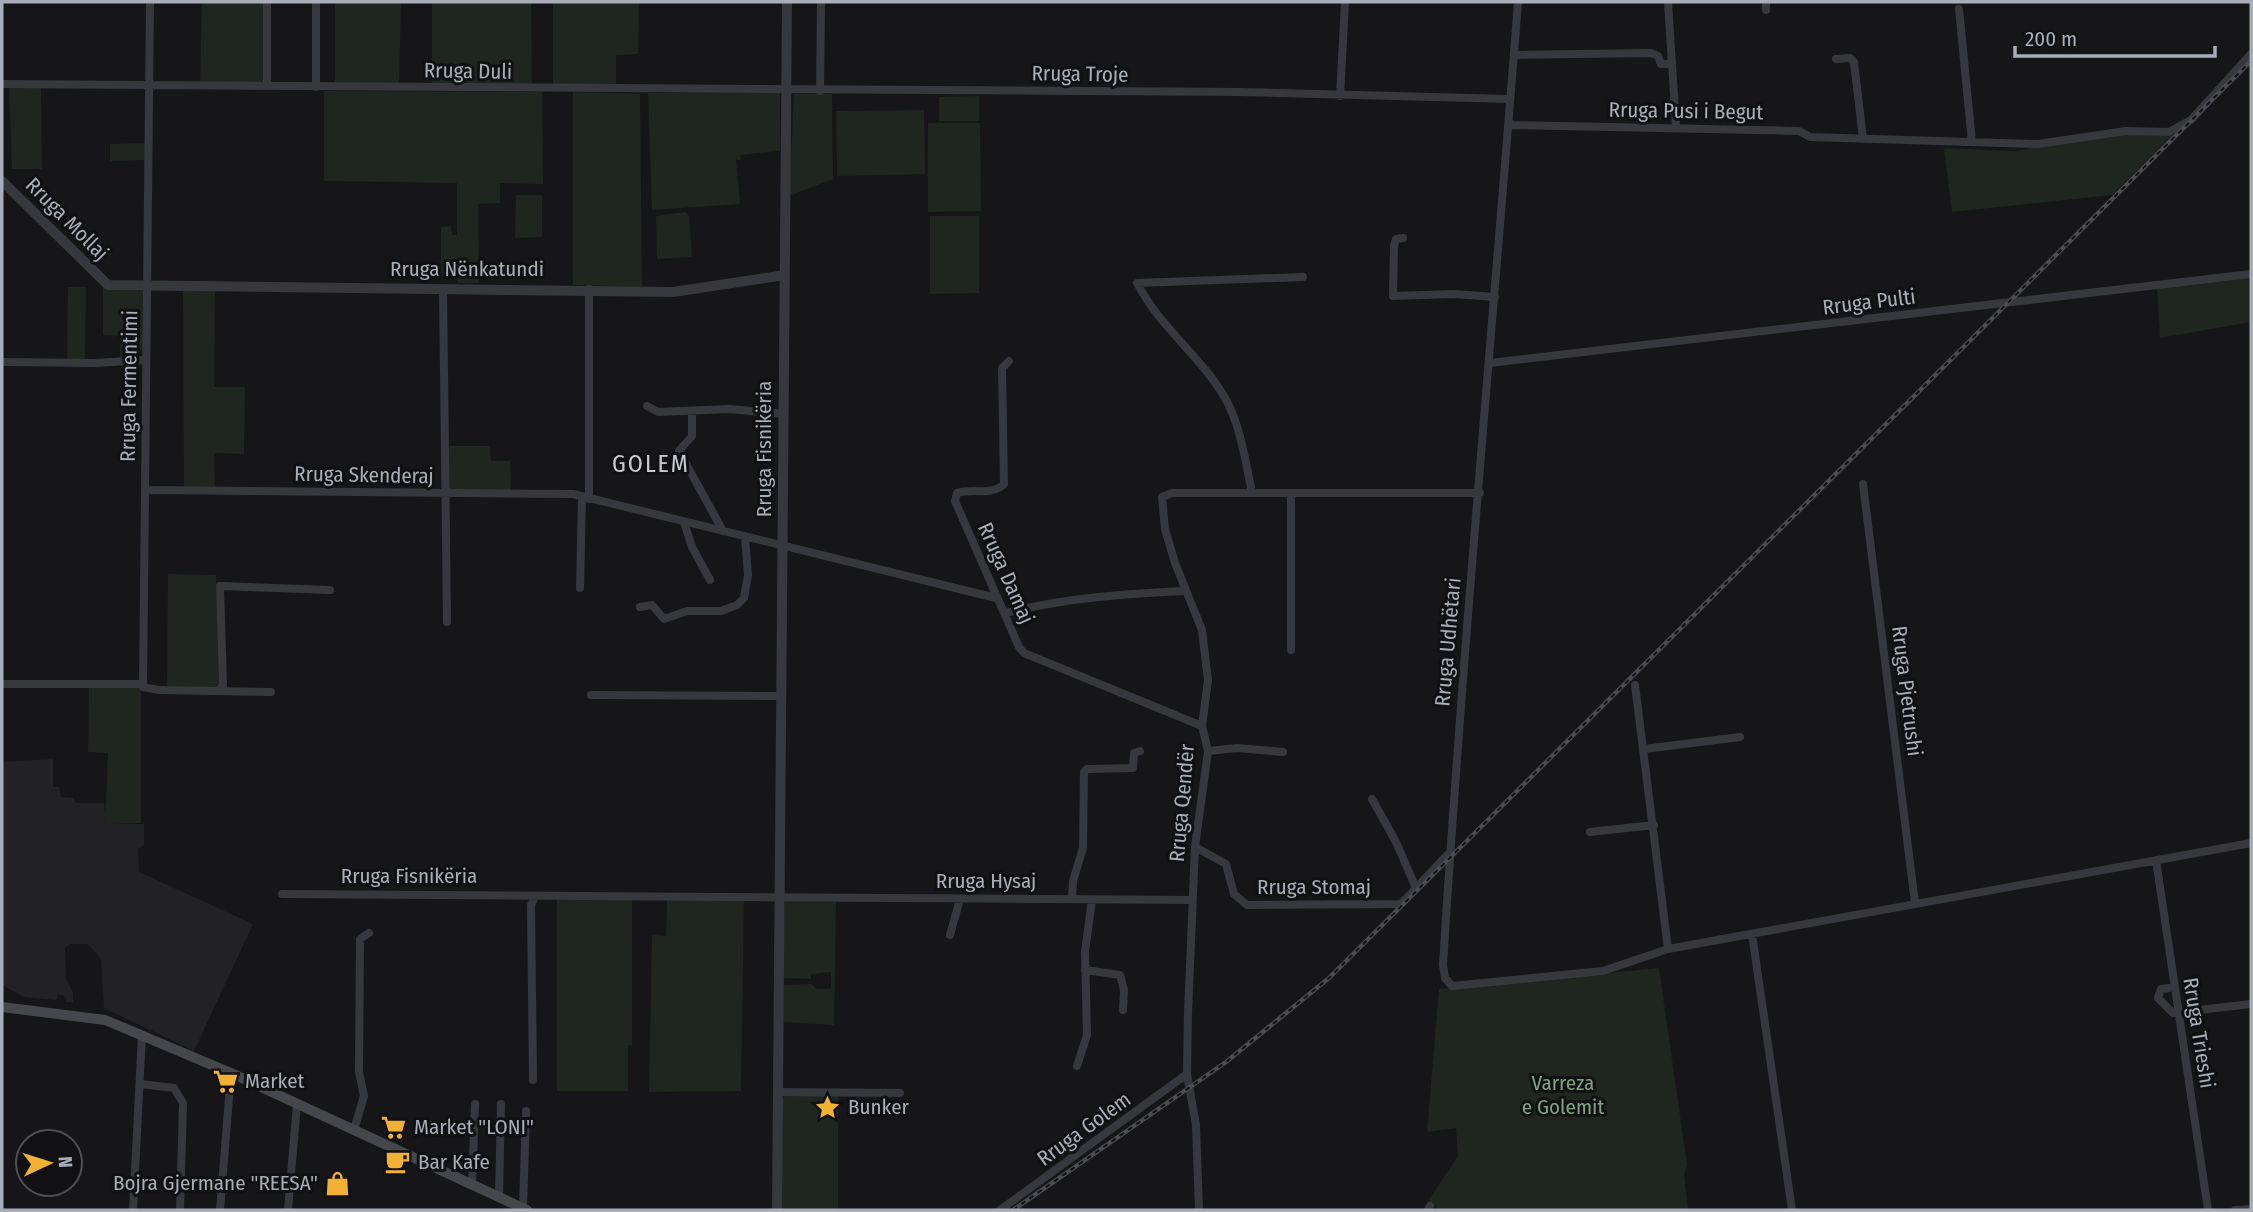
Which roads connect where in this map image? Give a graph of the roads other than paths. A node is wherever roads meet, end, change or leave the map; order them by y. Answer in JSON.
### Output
{"nodes":[{"id":1,"x":150,"y":2,"type":"edge"},
{"id":2,"x":267,"y":2,"type":"edge"},
{"id":3,"x":316,"y":2,"type":"edge"},
{"id":4,"x":787,"y":2,"type":"edge"},
{"id":5,"x":821,"y":2,"type":"edge"},
{"id":6,"x":1345,"y":2,"type":"edge"},
{"id":7,"x":1518,"y":2,"type":"edge"},
{"id":8,"x":1668,"y":2,"type":"edge"},
{"id":9,"x":1959,"y":9,"type":"dead end"},
{"id":10,"x":2251,"y":54,"type":"edge"},
{"id":11,"x":1514,"y":55,"type":"junction"},
{"id":12,"x":1836,"y":59,"type":"dead end"},
{"id":13,"x":1672,"y":64,"type":"junction"},
{"id":14,"x":2,"y":84,"type":"edge"},
{"id":15,"x":149,"y":85,"type":"junction"},
{"id":16,"x":267,"y":86,"type":"junction"},
{"id":17,"x":316,"y":87,"type":"junction"},
{"id":18,"x":786,"y":91,"type":"junction"},
{"id":19,"x":820,"y":91,"type":"junction"},
{"id":20,"x":1340,"y":96,"type":"junction"},
{"id":21,"x":1510,"y":99,"type":"junction"},
{"id":22,"x":1508,"y":125,"type":"junction"},
{"id":23,"x":1676,"y":127,"type":"junction"},
{"id":24,"x":1863,"y":139,"type":"junction"},
{"id":25,"x":1972,"y":142,"type":"junction"},
{"id":26,"x":2,"y":181,"type":"edge"},
{"id":27,"x":1403,"y":237,"type":"dead end"},
{"id":28,"x":2251,"y":274,"type":"edge"},
{"id":29,"x":785,"y":275,"type":"junction"},
{"id":30,"x":1303,"y":277,"type":"dead end"},
{"id":31,"x":147,"y":286,"type":"junction"},
{"id":32,"x":443,"y":288,"type":"junction"},
{"id":33,"x":589,"y":289,"type":"junction"},
{"id":34,"x":1495,"y":297,"type":"junction"},
{"id":35,"x":146,"y":360,"type":"junction"},
{"id":36,"x":1009,"y":361,"type":"dead end"},
{"id":37,"x":2,"y":362,"type":"edge"},
{"id":38,"x":1490,"y":363,"type":"junction"},
{"id":39,"x":646,"y":406,"type":"dead end"},
{"id":40,"x":692,"y":411,"type":"junction"},
{"id":41,"x":784,"y":414,"type":"junction"},
{"id":42,"x":1863,"y":484,"type":"dead end"},
{"id":43,"x":145,"y":490,"type":"junction"},
{"id":44,"x":1252,"y":492,"type":"junction"},
{"id":45,"x":445,"y":493,"type":"junction"},
{"id":46,"x":1291,"y":493,"type":"junction"},
{"id":47,"x":1479,"y":493,"type":"junction"},
{"id":48,"x":585,"y":498,"type":"junction"},
{"id":49,"x":684,"y":522,"type":"junction"},
{"id":50,"x":723,"y":531,"type":"junction"},
{"id":51,"x":746,"y":537,"type":"junction"},
{"id":52,"x":783,"y":546,"type":"junction"},
{"id":53,"x":710,"y":580,"type":"dead end"},
{"id":54,"x":580,"y":588,"type":"dead end"},
{"id":55,"x":330,"y":590,"type":"dead end"},
{"id":56,"x":1184,"y":591,"type":"junction"},
{"id":57,"x":996,"y":598,"type":"junction"},
{"id":58,"x":640,"y":607,"type":"dead end"},
{"id":59,"x":1006,"y":613,"type":"junction"},
{"id":60,"x":447,"y":622,"type":"dead end"},
{"id":61,"x":1291,"y":650,"type":"dead end"},
{"id":62,"x":2,"y":684,"type":"edge"},
{"id":63,"x":143,"y":685,"type":"junction"},
{"id":64,"x":1635,"y":685,"type":"dead end"},
{"id":65,"x":219,"y":691,"type":"junction"},
{"id":66,"x":271,"y":692,"type":"dead end"},
{"id":67,"x":592,"y":695,"type":"dead end"},
{"id":68,"x":781,"y":696,"type":"junction"},
{"id":69,"x":1202,"y":726,"type":"junction"},
{"id":70,"x":1740,"y":737,"type":"dead end"},
{"id":71,"x":1644,"y":749,"type":"junction"},
{"id":72,"x":1140,"y":751,"type":"dead end"},
{"id":73,"x":1208,"y":751,"type":"junction"},
{"id":74,"x":1283,"y":752,"type":"dead end"},
{"id":75,"x":1372,"y":799,"type":"dead end"},
{"id":76,"x":1654,"y":825,"type":"junction"},
{"id":77,"x":1590,"y":832,"type":"dead end"},
{"id":78,"x":2251,"y":843,"type":"edge"},
{"id":79,"x":1195,"y":847,"type":"junction"},
{"id":80,"x":1451,"y":851,"type":"junction"},
{"id":81,"x":2156,"y":860,"type":"junction"},
{"id":82,"x":1416,"y":888,"type":"junction"},
{"id":83,"x":282,"y":894,"type":"dead end"},
{"id":84,"x":535,"y":896,"type":"junction"},
{"id":85,"x":780,"y":897,"type":"junction"},
{"id":86,"x":960,"y":899,"type":"junction"},
{"id":87,"x":1072,"y":900,"type":"junction"},
{"id":88,"x":1092,"y":900,"type":"junction"},
{"id":89,"x":1192,"y":900,"type":"junction"},
{"id":90,"x":1915,"y":903,"type":"junction"},
{"id":91,"x":369,"y":933,"type":"dead end"},
{"id":92,"x":1752,"y":934,"type":"junction"},
{"id":93,"x":950,"y":935,"type":"dead end"},
{"id":94,"x":1668,"y":949,"type":"junction"},
{"id":95,"x":1085,"y":970,"type":"junction"},
{"id":96,"x":2169,"y":988,"type":"dead end"},
{"id":97,"x":2251,"y":1004,"type":"edge"},
{"id":98,"x":2,"y":1007,"type":"edge"},
{"id":99,"x":1123,"y":1010,"type":"dead end"},
{"id":100,"x":2178,"y":1013,"type":"junction"},
{"id":101,"x":142,"y":1035,"type":"junction"},
{"id":102,"x":1077,"y":1066,"type":"dead end"},
{"id":103,"x":231,"y":1073,"type":"junction"},
{"id":104,"x":1187,"y":1074,"type":"junction"},
{"id":105,"x":533,"y":1080,"type":"dead end"},
{"id":106,"x":140,"y":1084,"type":"junction"},
{"id":107,"x":778,"y":1092,"type":"junction"},
{"id":108,"x":900,"y":1093,"type":"dead end"},
{"id":109,"x":297,"y":1104,"type":"junction"},
{"id":110,"x":475,"y":1104,"type":"dead end"},
{"id":111,"x":501,"y":1104,"type":"dead end"},
{"id":112,"x":526,"y":1111,"type":"dead end"},
{"id":113,"x":354,"y":1130,"type":"junction"},
{"id":114,"x":472,"y":1185,"type":"junction"},
{"id":115,"x":499,"y":1198,"type":"junction"},
{"id":116,"x":525,"y":1209,"type":"edge"},
{"id":117,"x":2251,"y":1209,"type":"edge"},
{"id":118,"x":133,"y":1210,"type":"edge"},
{"id":119,"x":180,"y":1210,"type":"edge"},
{"id":120,"x":220,"y":1210,"type":"edge"},
{"id":121,"x":288,"y":1210,"type":"edge"},
{"id":122,"x":777,"y":1210,"type":"edge"},
{"id":123,"x":1000,"y":1210,"type":"edge"},
{"id":124,"x":1199,"y":1210,"type":"edge"},
{"id":125,"x":1792,"y":1210,"type":"edge"},
{"id":126,"x":2208,"y":1210,"type":"edge"},
{"id":127,"x":2235,"y":1210,"type":"edge"}],
"edges":[{"from":1,"to":15,"type":"street","name":"Rruga Fermentimi"},
{"from":2,"to":16,"type":"street"},
{"from":3,"to":17,"type":"street"},
{"from":4,"to":18,"type":"street","name":"Rruga Fisnikëria"},
{"from":5,"to":19,"type":"street"},
{"from":6,"to":20,"type":"street"},
{"from":7,"to":11,"type":"street","name":"Rruga Udhëtari"},
{"from":8,"to":13,"type":"street"},
{"from":9,"to":25,"type":"street"},
{"from":10,"to":25,"type":"street","name":"Rruga Pusi i Begut"},
{"from":11,"to":13,"type":"street"},
{"from":11,"to":21,"type":"street","name":"Rruga Udhëtari"},
{"from":12,"to":24,"type":"street"},
{"from":13,"to":23,"type":"street"},
{"from":14,"to":15,"type":"street","name":"Rruga Duli"},
{"from":15,"to":16,"type":"street","name":"Rruga Duli"},
{"from":15,"to":31,"type":"street","name":"Rruga Fermentimi"},
{"from":16,"to":17,"type":"street","name":"Rruga Duli"},
{"from":17,"to":18,"type":"street","name":"Rruga Duli"},
{"from":18,"to":19,"type":"street","name":"Rruga Troje"},
{"from":18,"to":29,"type":"street","name":"Rruga Fisnikëria"},
{"from":19,"to":20,"type":"street","name":"Rruga Troje"},
{"from":20,"to":21,"type":"street","name":"Rruga Troje"},
{"from":21,"to":22,"type":"street","name":"Rruga Udhëtari"},
{"from":22,"to":23,"type":"street","name":"Rruga Pusi i Begut"},
{"from":22,"to":34,"type":"street","name":"Rruga Udhëtari"},
{"from":23,"to":24,"type":"street","name":"Rruga Pusi i Begut"},
{"from":24,"to":25,"type":"street","name":"Rruga Pusi i Begut"},
{"from":26,"to":31,"type":"street","name":"Rruga Mollaj"},
{"from":27,"to":34,"type":"street"},
{"from":28,"to":38,"type":"street","name":"Rruga Pulti"},
{"from":29,"to":33,"type":"street","name":"Rruga Nënkatundi"},
{"from":29,"to":41,"type":"street","name":"Rruga Fisnikëria"},
{"from":30,"to":44,"type":"street"},
{"from":31,"to":32,"type":"street","name":"Rruga Nënkatundi"},
{"from":31,"to":35,"type":"street","name":"Rruga Fermentimi"},
{"from":32,"to":33,"type":"street","name":"Rruga Nënkatundi"},
{"from":32,"to":45,"type":"street"},
{"from":33,"to":48,"type":"street"},
{"from":34,"to":38,"type":"street","name":"Rruga Udhëtari"},
{"from":35,"to":37,"type":"street"},
{"from":35,"to":43,"type":"street","name":"Rruga Fermentimi"},
{"from":36,"to":57,"type":"street","name":"Rruga Damaj"},
{"from":38,"to":47,"type":"street","name":"Rruga Udhëtari"},
{"from":39,"to":40,"type":"street"},
{"from":40,"to":41,"type":"street"},
{"from":40,"to":50,"type":"street"},
{"from":41,"to":52,"type":"street","name":"Rruga Fisnikëria"},
{"from":42,"to":90,"type":"street","name":"Rruga Pjetrushi"},
{"from":43,"to":45,"type":"street","name":"Rruga Skenderaj"},
{"from":43,"to":63,"type":"street","name":"Rruga Fermentimi"},
{"from":44,"to":46,"type":"street","name":"Rruga Qendër"},
{"from":44,"to":56,"type":"street","name":"Rruga Qendër"},
{"from":45,"to":48,"type":"street","name":"Rruga Skenderaj"},
{"from":45,"to":60,"type":"street"},
{"from":46,"to":47,"type":"street","name":"Rruga Qendër"},
{"from":46,"to":61,"type":"street"},
{"from":47,"to":80,"type":"street","name":"Rruga Udhëtari"},
{"from":48,"to":49,"type":"street","name":"Rruga Skenderaj"},
{"from":48,"to":54,"type":"street"},
{"from":49,"to":50,"type":"street","name":"Rruga Skenderaj"},
{"from":49,"to":53,"type":"street"},
{"from":50,"to":51,"type":"street","name":"Rruga Skenderaj"},
{"from":51,"to":52,"type":"street","name":"Rruga Skenderaj"},
{"from":51,"to":58,"type":"street"},
{"from":52,"to":57,"type":"street","name":"Rruga Skenderaj"},
{"from":52,"to":68,"type":"street","name":"Rruga Fisnikëria"},
{"from":55,"to":65,"type":"street"},
{"from":56,"to":59,"type":"street"},
{"from":56,"to":69,"type":"street","name":"Rruga Qendër"},
{"from":57,"to":59,"type":"street","name":"Rruga Damaj"},
{"from":59,"to":69,"type":"street","name":"Rruga Damaj"},
{"from":62,"to":63,"type":"street"},
{"from":63,"to":65,"type":"street"},
{"from":64,"to":71,"type":"street"},
{"from":65,"to":66,"type":"street"},
{"from":67,"to":68,"type":"street"},
{"from":68,"to":85,"type":"street","name":"Rruga Fisnikëria"},
{"from":69,"to":73,"type":"street","name":"Rruga Qendër"},
{"from":70,"to":71,"type":"street"},
{"from":71,"to":76,"type":"street"},
{"from":72,"to":87,"type":"street"},
{"from":73,"to":74,"type":"street"},
{"from":73,"to":79,"type":"street","name":"Rruga Qendër"},
{"from":75,"to":82,"type":"street"},
{"from":76,"to":77,"type":"street"},
{"from":76,"to":94,"type":"street"},
{"from":78,"to":81,"type":"street"},
{"from":79,"to":82,"type":"street","name":"Rruga Stomaj"},
{"from":79,"to":89,"type":"street","name":"Rruga Qendër"},
{"from":80,"to":82,"type":"street","name":"Rruga Stomaj"},
{"from":80,"to":94,"type":"street","name":"Rruga Udhëtari"},
{"from":81,"to":90,"type":"street"},
{"from":81,"to":100,"type":"street","name":"Rruga Trieshi"},
{"from":83,"to":84,"type":"street","name":"Rruga Fisnikëria"},
{"from":84,"to":85,"type":"street","name":"Rruga Fisnikëria"},
{"from":84,"to":105,"type":"street"},
{"from":85,"to":86,"type":"street","name":"Rruga Hysaj"},
{"from":85,"to":107,"type":"street","name":"Rruga Fisnikëria"},
{"from":86,"to":87,"type":"street","name":"Rruga Hysaj"},
{"from":86,"to":93,"type":"street"},
{"from":87,"to":88,"type":"street","name":"Rruga Hysaj"},
{"from":88,"to":89,"type":"street","name":"Rruga Hysaj"},
{"from":88,"to":95,"type":"street"},
{"from":89,"to":104,"type":"street","name":"Rruga Qendër"},
{"from":90,"to":92,"type":"street"},
{"from":91,"to":113,"type":"street"},
{"from":92,"to":94,"type":"street"},
{"from":92,"to":125,"type":"street"},
{"from":95,"to":99,"type":"street"},
{"from":95,"to":102,"type":"street"},
{"from":96,"to":100,"type":"street"},
{"from":97,"to":100,"type":"street"},
{"from":98,"to":101,"type":"main road"},
{"from":100,"to":126,"type":"street","name":"Rruga Trieshi"},
{"from":101,"to":103,"type":"main road"},
{"from":101,"to":106,"type":"street"},
{"from":103,"to":109,"type":"main road"},
{"from":103,"to":120,"type":"street"},
{"from":104,"to":123,"type":"street","name":"Rruga Golem"},
{"from":104,"to":124,"type":"street","name":"Rruga Qendër"},
{"from":106,"to":118,"type":"street"},
{"from":106,"to":119,"type":"street"},
{"from":107,"to":108,"type":"street"},
{"from":107,"to":122,"type":"street","name":"Rruga Fisnikëria"},
{"from":109,"to":113,"type":"main road"},
{"from":109,"to":121,"type":"street"},
{"from":110,"to":114,"type":"street"},
{"from":111,"to":115,"type":"street"},
{"from":112,"to":116,"type":"street"},
{"from":113,"to":114,"type":"main road"},
{"from":114,"to":115,"type":"main road"},
{"from":115,"to":116,"type":"main road"},
{"from":117,"to":127,"type":"street"}]}
